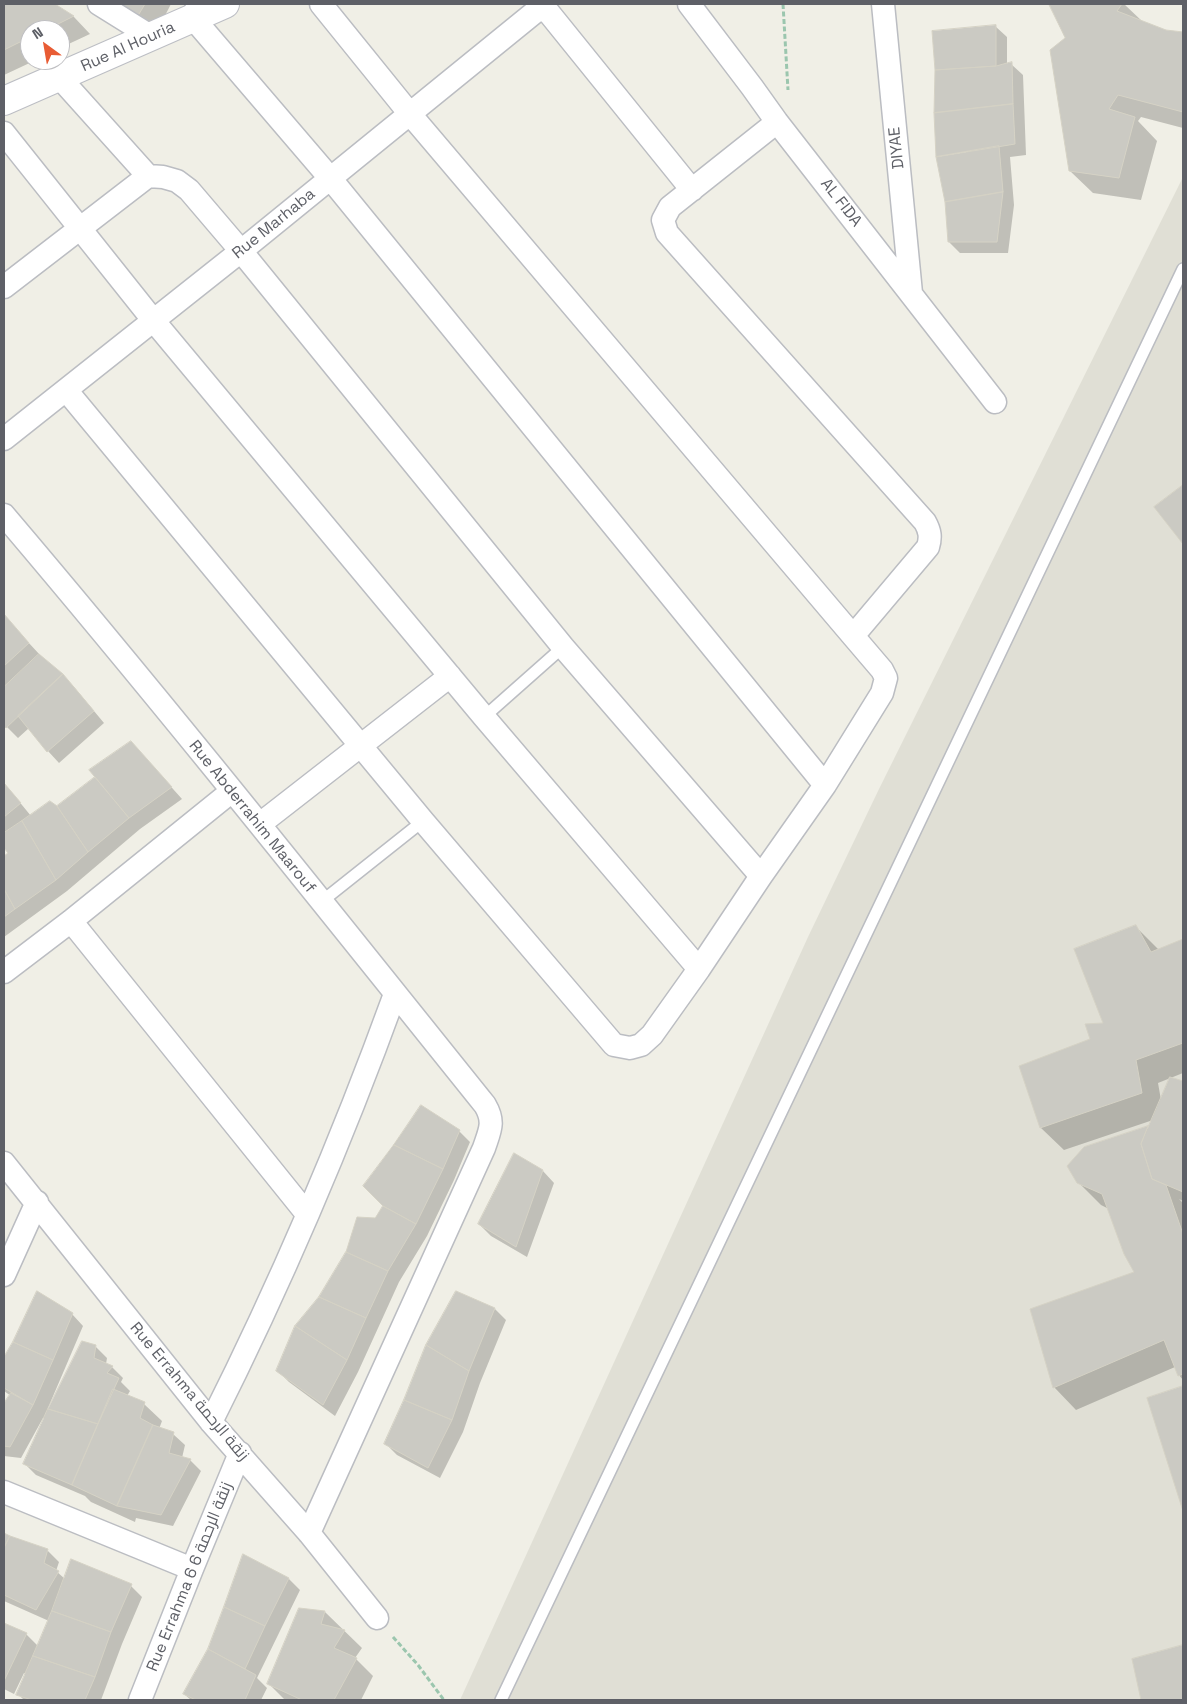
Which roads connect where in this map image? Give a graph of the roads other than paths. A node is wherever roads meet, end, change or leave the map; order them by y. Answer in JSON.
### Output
{"nodes":[{"id":1,"x":99,"y":4,"type":"edge"},
{"id":2,"x":225,"y":4,"type":"edge"},
{"id":3,"x":321,"y":4,"type":"edge"},
{"id":4,"x":689,"y":4,"type":"edge"},
{"id":5,"x":883,"y":4,"type":"edge"},
{"id":6,"x":195,"y":11,"type":"edge"},
{"id":7,"x":152,"y":36,"type":"junction"},
{"id":8,"x":60,"y":78,"type":"junction"},
{"id":9,"x":4,"y":101,"type":"edge"},
{"id":10,"x":410,"y":114,"type":"junction"},
{"id":11,"x":777,"y":122,"type":"junction"},
{"id":12,"x":4,"y":133,"type":"edge"},
{"id":13,"x":148,"y":176,"type":"junction"},
{"id":14,"x":330,"y":178,"type":"junction"},
{"id":15,"x":692,"y":190,"type":"junction"},
{"id":16,"x":79,"y":229,"type":"junction"},
{"id":17,"x":241,"y":251,"type":"junction"},
{"id":18,"x":1183,"y":268,"type":"edge"},
{"id":19,"x":4,"y":287,"type":"edge"},
{"id":20,"x":911,"y":293,"type":"junction"},
{"id":21,"x":153,"y":320,"type":"junction"},
{"id":22,"x":66,"y":390,"type":"junction"},
{"id":23,"x":995,"y":402,"type":"dead end"},
{"id":24,"x":4,"y":439,"type":"edge"},
{"id":25,"x":4,"y":515,"type":"edge"},
{"id":26,"x":853,"y":636,"type":"junction"},
{"id":27,"x":563,"y":647,"type":"junction"},
{"id":28,"x":450,"y":676,"type":"junction"},
{"id":29,"x":484,"y":717,"type":"junction"},
{"id":30,"x":361,"y":745,"type":"junction"},
{"id":31,"x":825,"y":785,"type":"junction"},
{"id":32,"x":232,"y":791,"type":"junction"},
{"id":33,"x":423,"y":821,"type":"junction"},
{"id":34,"x":260,"y":824,"type":"junction"},
{"id":35,"x":761,"y":876,"type":"junction"},
{"id":36,"x":321,"y":902,"type":"junction"},
{"id":37,"x":71,"y":921,"type":"junction"},
{"id":38,"x":699,"y":970,"type":"junction"},
{"id":39,"x":4,"y":972,"type":"edge"},
{"id":40,"x":395,"y":994,"type":"junction"},
{"id":41,"x":4,"y":1163,"type":"edge"},
{"id":42,"x":37,"y":1202,"type":"junction"},
{"id":43,"x":308,"y":1214,"type":"junction"},
{"id":44,"x":4,"y":1275,"type":"edge"},
{"id":45,"x":211,"y":1422,"type":"junction"},
{"id":46,"x":240,"y":1453,"type":"junction"},
{"id":47,"x":4,"y":1492,"type":"edge"},
{"id":48,"x":309,"y":1533,"type":"junction"},
{"id":49,"x":192,"y":1569,"type":"junction"},
{"id":50,"x":377,"y":1618,"type":"road end"},
{"id":51,"x":140,"y":1700,"type":"edge"},
{"id":52,"x":501,"y":1700,"type":"edge"}],
"edges":[{"from":1,"to":7,"type":"street"},
{"from":2,"to":6,"type":"street","name":"Rue Al Houria"},
{"from":3,"to":10,"type":"street"},
{"from":4,"to":11,"type":"street","name":"AL FIDA"},
{"from":5,"to":20,"type":"street","name":"DIYAE"},
{"from":6,"to":7,"type":"street","name":"Rue Al Houria"},
{"from":6,"to":14,"type":"street"},
{"from":7,"to":8,"type":"street","name":"Rue Al Houria"},
{"from":8,"to":9,"type":"street","name":"Rue Al Houria"},
{"from":8,"to":13,"type":"street"},
{"from":10,"to":14,"type":"street","name":"Rue Marhaba"},
{"from":10,"to":15,"type":"street","name":"Rue Marhaba"},
{"from":10,"to":26,"type":"street"},
{"from":11,"to":15,"type":"street"},
{"from":11,"to":20,"type":"street","name":"AL FIDA"},
{"from":12,"to":16,"type":"street"},
{"from":13,"to":16,"type":"street"},
{"from":13,"to":17,"type":"street"},
{"from":14,"to":17,"type":"street","name":"Rue Marhaba"},
{"from":14,"to":31,"type":"street"},
{"from":15,"to":26,"type":"street"},
{"from":16,"to":19,"type":"street"},
{"from":16,"to":21,"type":"street"},
{"from":17,"to":21,"type":"street","name":"Rue Marhaba"},
{"from":17,"to":27,"type":"street"},
{"from":18,"to":52,"type":"lane"},
{"from":20,"to":23,"type":"street","name":"AL FIDA"},
{"from":21,"to":22,"type":"street","name":"Rue Marhaba"},
{"from":21,"to":28,"type":"street"},
{"from":22,"to":24,"type":"street","name":"Rue Marhaba"},
{"from":22,"to":30,"type":"street"},
{"from":25,"to":32,"type":"street","name":"Rue Abderrahim Maarouf"},
{"from":26,"to":31,"type":"street"},
{"from":27,"to":29,"type":"lane"},
{"from":27,"to":35,"type":"street"},
{"from":28,"to":29,"type":"street"},
{"from":28,"to":30,"type":"street"},
{"from":29,"to":38,"type":"street"},
{"from":30,"to":33,"type":"street"},
{"from":30,"to":34,"type":"street"},
{"from":31,"to":35,"type":"street"},
{"from":32,"to":34,"type":"street","name":"Rue Abderrahim Maarouf"},
{"from":32,"to":37,"type":"street"},
{"from":33,"to":36,"type":"lane"},
{"from":33,"to":38,"type":"street"},
{"from":34,"to":36,"type":"street","name":"Rue Abderrahim Maarouf"},
{"from":35,"to":38,"type":"street"},
{"from":36,"to":40,"type":"street","name":"Rue Abderrahim Maarouf"},
{"from":37,"to":39,"type":"street"},
{"from":37,"to":43,"type":"street"},
{"from":40,"to":43,"type":"street"},
{"from":40,"to":48,"type":"street","name":"Rue Abderrahim Maarouf"},
{"from":41,"to":42,"type":"street","name":"Rue Errahma زنقة الرحمة"},
{"from":42,"to":44,"type":"street"},
{"from":42,"to":45,"type":"street","name":"Rue Errahma زنقة الرحمة"},
{"from":43,"to":45,"type":"street"},
{"from":45,"to":46,"type":"street","name":"Rue Errahma زنقة الرحمة"},
{"from":46,"to":48,"type":"street","name":"Rue Errahma زنقة الرحمة"},
{"from":46,"to":49,"type":"street","name":"Rue Errahma 6 6 زنقة الرحمة"},
{"from":47,"to":49,"type":"street"},
{"from":48,"to":50,"type":"street","name":"Rue Errahma زنقة الرحمة"},
{"from":49,"to":51,"type":"street","name":"Rue Errahma 6 6 زنقة الرحمة"}]}
